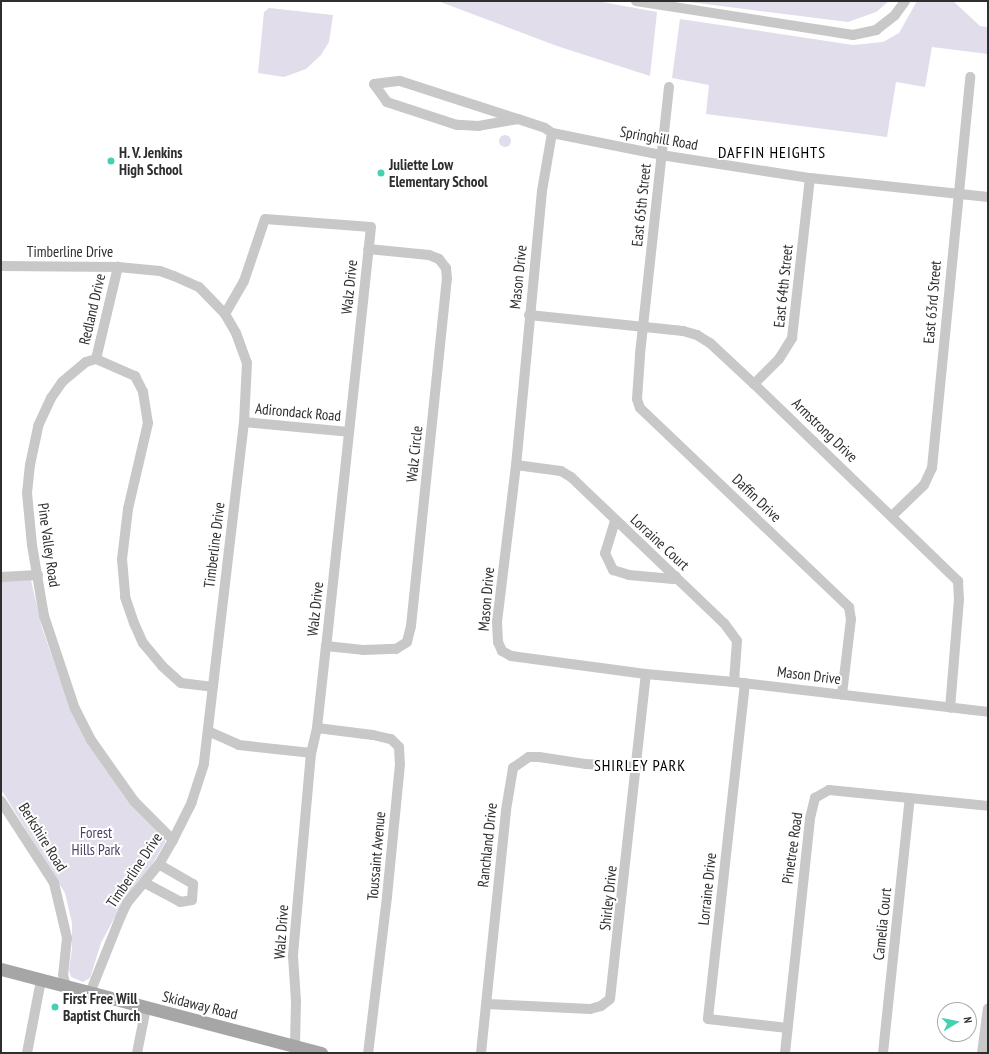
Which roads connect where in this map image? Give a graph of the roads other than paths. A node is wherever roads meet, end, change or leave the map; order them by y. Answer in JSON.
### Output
{"nodes":[{"id":1,"x":636,"y":1,"type":"edge"},
{"id":2,"x":905,"y":1,"type":"edge"},
{"id":3,"x":970,"y":76,"type":"dead end"},
{"id":4,"x":669,"y":87,"type":"dead end"},
{"id":5,"x":518,"y":119,"type":"junction"},
{"id":6,"x":552,"y":133,"type":"junction"},
{"id":7,"x":661,"y":155,"type":"junction"},
{"id":8,"x":810,"y":178,"type":"junction"},
{"id":9,"x":957,"y":195,"type":"junction"},
{"id":10,"x":988,"y":198,"type":"edge"},
{"id":11,"x":368,"y":249,"type":"junction"},
{"id":12,"x":1,"y":266,"type":"edge"},
{"id":13,"x":118,"y":267,"type":"junction"},
{"id":14,"x":225,"y":314,"type":"junction"},
{"id":15,"x":529,"y":315,"type":"junction"},
{"id":16,"x":643,"y":326,"type":"junction"},
{"id":17,"x":96,"y":359,"type":"junction"},
{"id":18,"x":754,"y":384,"type":"junction"},
{"id":19,"x":244,"y":422,"type":"junction"},
{"id":20,"x":349,"y":432,"type":"junction"},
{"id":21,"x":516,"y":465,"type":"junction"},
{"id":22,"x":893,"y":515,"type":"junction"},
{"id":23,"x":615,"y":521,"type":"junction"},
{"id":24,"x":38,"y":575,"type":"junction"},
{"id":25,"x":676,"y":576,"type":"junction"},
{"id":26,"x":1,"y":577,"type":"edge"},
{"id":27,"x":326,"y":646,"type":"junction"},
{"id":28,"x":646,"y":674,"type":"junction"},
{"id":29,"x":734,"y":682,"type":"junction"},
{"id":30,"x":745,"y":683,"type":"junction"},
{"id":31,"x":213,"y":687,"type":"junction"},
{"id":32,"x":842,"y":694,"type":"junction"},
{"id":33,"x":950,"y":708,"type":"junction"},
{"id":34,"x":988,"y":712,"type":"edge"},
{"id":35,"x":317,"y":728,"type":"junction"},
{"id":36,"x":208,"y":731,"type":"junction"},
{"id":37,"x":311,"y":754,"type":"junction"},
{"id":38,"x":637,"y":767,"type":"junction"},
{"id":39,"x":910,"y":798,"type":"junction"},
{"id":40,"x":1,"y":801,"type":"edge"},
{"id":41,"x":988,"y":806,"type":"edge"},
{"id":42,"x":173,"y":840,"type":"junction"},
{"id":43,"x":159,"y":864,"type":"junction"},
{"id":44,"x":145,"y":883,"type":"junction"},
{"id":45,"x":1,"y":969,"type":"edge"},
{"id":46,"x":42,"y":980,"type":"junction"},
{"id":47,"x":66,"y":986,"type":"junction"},
{"id":48,"x":90,"y":993,"type":"junction"},
{"id":49,"x":487,"y":1004,"type":"junction"},
{"id":50,"x":146,"y":1008,"type":"junction"},
{"id":51,"x":988,"y":1008,"type":"edge"},
{"id":52,"x":787,"y":1028,"type":"junction"},
{"id":53,"x":302,"y":1050,"type":"edge"},
{"id":54,"x":27,"y":1053,"type":"edge"},
{"id":55,"x":137,"y":1053,"type":"edge"},
{"id":56,"x":321,"y":1053,"type":"edge"},
{"id":57,"x":368,"y":1053,"type":"edge"},
{"id":58,"x":481,"y":1053,"type":"edge"},
{"id":59,"x":785,"y":1053,"type":"edge"},
{"id":60,"x":883,"y":1053,"type":"edge"},
{"id":61,"x":982,"y":1053,"type":"edge"}],
"edges":[{"from":1,"to":2,"type":"street"},
{"from":3,"to":9,"type":"street","name":"East 63rd Street"},
{"from":4,"to":7,"type":"street","name":"East 65th Street"},
{"from":5,"to":5,"type":"street","name":"Springhill Road"},
{"from":5,"to":6,"type":"street","name":"Springhill Road"},
{"from":6,"to":7,"type":"street","name":"Springhill Road"},
{"from":6,"to":15,"type":"street","name":"Mason Drive"},
{"from":7,"to":8,"type":"street","name":"Springhill Road"},
{"from":7,"to":16,"type":"street","name":"East 65th Street"},
{"from":8,"to":9,"type":"street","name":"Springhill Road"},
{"from":8,"to":18,"type":"street","name":"East 64th Street"},
{"from":9,"to":10,"type":"street","name":"Springhill Road"},
{"from":9,"to":22,"type":"street","name":"East 63rd Street"},
{"from":11,"to":14,"type":"street","name":"Walz Drive"},
{"from":11,"to":20,"type":"street","name":"Walz Drive"},
{"from":11,"to":27,"type":"street","name":"Walz Circle"},
{"from":12,"to":13,"type":"street","name":"Timberline Drive"},
{"from":13,"to":14,"type":"street","name":"Timberline Drive"},
{"from":13,"to":17,"type":"street","name":"Redland Drive"},
{"from":14,"to":19,"type":"street","name":"Timberline Drive"},
{"from":15,"to":16,"type":"street","name":"Armstrong Drive"},
{"from":15,"to":21,"type":"street","name":"Mason Drive"},
{"from":16,"to":18,"type":"street","name":"Armstrong Drive"},
{"from":16,"to":32,"type":"street","name":"Daffin Drive"},
{"from":17,"to":24,"type":"street","name":"Pine Valley Road"},
{"from":17,"to":31,"type":"street"},
{"from":18,"to":22,"type":"street","name":"Armstrong Drive"},
{"from":19,"to":20,"type":"street","name":"Adirondack Road"},
{"from":19,"to":31,"type":"street","name":"Timberline Drive"},
{"from":20,"to":27,"type":"street","name":"Walz Drive"},
{"from":21,"to":23,"type":"street","name":"Lorraine Court"},
{"from":21,"to":28,"type":"street","name":"Mason Drive"},
{"from":22,"to":33,"type":"street","name":"Armstrong Drive"},
{"from":23,"to":25,"type":"street","name":"Lorraine Court"},
{"from":23,"to":25,"type":"street"},
{"from":24,"to":26,"type":"street"},
{"from":24,"to":42,"type":"street","name":"Pine Valley Road"},
{"from":25,"to":29,"type":"street","name":"Lorraine Court"},
{"from":27,"to":35,"type":"street","name":"Walz Drive"},
{"from":28,"to":29,"type":"street","name":"Mason Drive"},
{"from":28,"to":38,"type":"street","name":"Shirley Drive"},
{"from":29,"to":30,"type":"street","name":"Mason Drive"},
{"from":30,"to":32,"type":"street","name":"Mason Drive"},
{"from":30,"to":52,"type":"street","name":"Lorraine Drive"},
{"from":31,"to":36,"type":"street","name":"Timberline Drive"},
{"from":32,"to":33,"type":"street","name":"Mason Drive"},
{"from":33,"to":34,"type":"street","name":"Mason Drive"},
{"from":35,"to":37,"type":"street","name":"Walz Drive"},
{"from":35,"to":57,"type":"street","name":"Toussaint Avenue"},
{"from":36,"to":37,"type":"street"},
{"from":36,"to":42,"type":"street","name":"Timberline Drive"},
{"from":37,"to":53,"type":"street","name":"Walz Drive"},
{"from":38,"to":49,"type":"street","name":"Shirley Drive"},
{"from":38,"to":49,"type":"street","name":"Ranchland Drive"},
{"from":39,"to":41,"type":"street","name":"Pinetree Road"},
{"from":39,"to":52,"type":"street","name":"Pinetree Road"},
{"from":39,"to":60,"type":"street","name":"Camelia Court"},
{"from":40,"to":47,"type":"street","name":"Berkshire Road"},
{"from":42,"to":43,"type":"street","name":"Timberline Drive"},
{"from":43,"to":44,"type":"street","name":"Timberline Drive"},
{"from":43,"to":44,"type":"street"},
{"from":44,"to":48,"type":"street","name":"Timberline Drive"},
{"from":45,"to":46,"type":"main road","name":"Skidaway Road"},
{"from":46,"to":47,"type":"main road","name":"Skidaway Road"},
{"from":46,"to":54,"type":"street"},
{"from":47,"to":48,"type":"main road","name":"Skidaway Road"},
{"from":48,"to":50,"type":"main road","name":"Skidaway Road"},
{"from":49,"to":58,"type":"street","name":"Ranchland Drive"},
{"from":50,"to":53,"type":"main road","name":"Skidaway Road"},
{"from":50,"to":55,"type":"street"},
{"from":51,"to":61,"type":"street"},
{"from":52,"to":59,"type":"street","name":"Pinetree Road"},
{"from":53,"to":56,"type":"main road","name":"Skidaway Road"}]}
